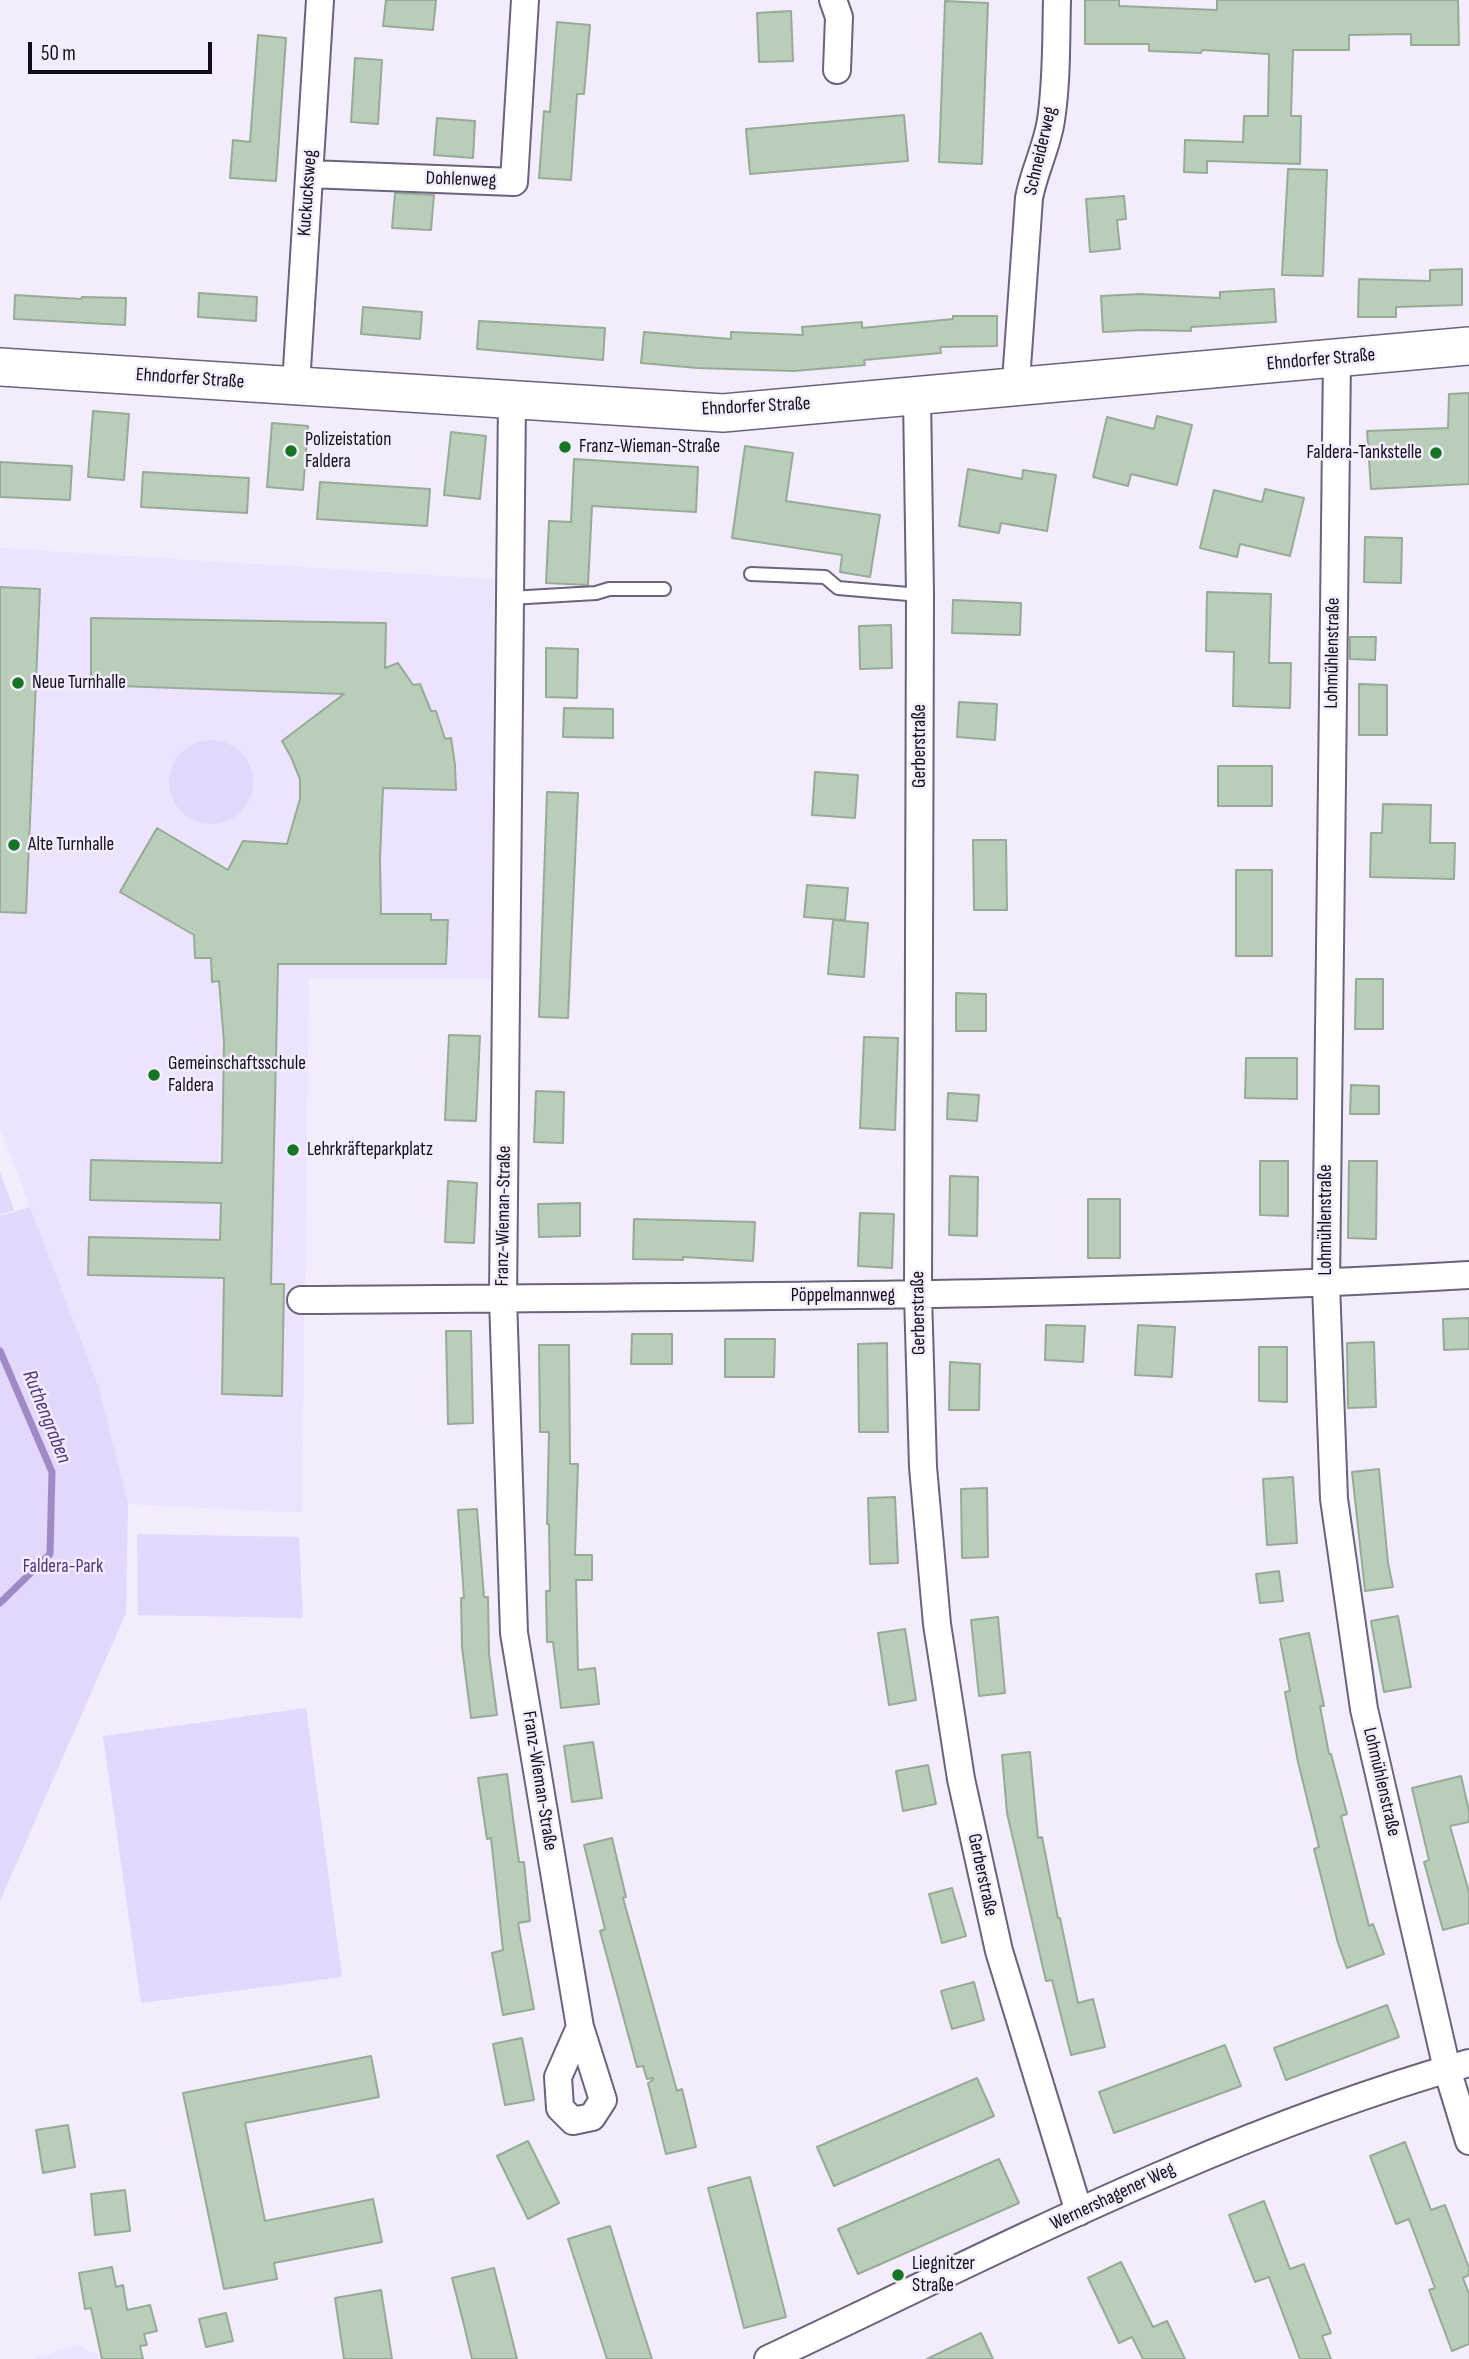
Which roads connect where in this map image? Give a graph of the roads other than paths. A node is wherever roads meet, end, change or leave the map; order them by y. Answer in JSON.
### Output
{"nodes":[{"id":1,"x":320,"y":0,"type":"edge"},
{"id":2,"x":525,"y":0,"type":"edge"},
{"id":3,"x":833,"y":0,"type":"edge"},
{"id":4,"x":1058,"y":0,"type":"edge"},
{"id":5,"x":837,"y":71,"type":"dead end"},
{"id":6,"x":309,"y":174,"type":"junction"},
{"id":7,"x":1469,"y":346,"type":"edge"},
{"id":8,"x":1337,"y":358,"type":"junction"},
{"id":9,"x":0,"y":367,"type":"edge"},
{"id":10,"x":296,"y":385,"type":"junction"},
{"id":11,"x":1018,"y":387,"type":"junction"},
{"id":12,"x":917,"y":396,"type":"junction"},
{"id":13,"x":512,"y":399,"type":"junction"},
{"id":14,"x":751,"y":574,"type":"dead end"},
{"id":15,"x":664,"y":589,"type":"dead end"},
{"id":16,"x":920,"y":595,"type":"junction"},
{"id":17,"x":510,"y":598,"type":"junction"},
{"id":18,"x":1469,"y":1275,"type":"edge"},
{"id":19,"x":1326,"y":1284,"type":"junction"},
{"id":20,"x":918,"y":1295,"type":"junction"},
{"id":21,"x":503,"y":1298,"type":"junction"},
{"id":22,"x":301,"y":1300,"type":"dead end"},
{"id":23,"x":580,"y":2027,"type":"dead end"},
{"id":24,"x":1458,"y":2066,"type":"edge"},
{"id":25,"x":1469,"y":2141,"type":"edge"},
{"id":26,"x":1079,"y":2212,"type":"junction"},
{"id":27,"x":768,"y":2359,"type":"edge"}],
"edges":[{"from":1,"to":6,"type":"street","name":"Kuckucksweg"},
{"from":2,"to":6,"type":"street","name":"Dohlenweg"},
{"from":3,"to":5,"type":"street"},
{"from":4,"to":11,"type":"street","name":"Schneiderweg"},
{"from":6,"to":10,"type":"street","name":"Kuckucksweg"},
{"from":7,"to":8,"type":"street","name":"Ehndorfer Straße"},
{"from":8,"to":11,"type":"street","name":"Ehndorfer Straße"},
{"from":8,"to":19,"type":"street","name":"Lohmühlenstraße"},
{"from":9,"to":10,"type":"street","name":"Ehndorfer Straße"},
{"from":10,"to":13,"type":"street","name":"Ehndorfer Straße"},
{"from":11,"to":12,"type":"street","name":"Ehndorfer Straße"},
{"from":12,"to":13,"type":"street","name":"Ehndorfer Straße"},
{"from":12,"to":16,"type":"street","name":"Gerberstraße"},
{"from":13,"to":17,"type":"street","name":"Franz-Wieman-Straße"},
{"from":14,"to":16,"type":"lane"},
{"from":15,"to":17,"type":"lane"},
{"from":16,"to":20,"type":"street","name":"Gerberstraße"},
{"from":17,"to":21,"type":"street","name":"Franz-Wieman-Straße"},
{"from":18,"to":19,"type":"street","name":"Pöppelmannweg"},
{"from":19,"to":20,"type":"street","name":"Pöppelmannweg"},
{"from":19,"to":24,"type":"street","name":"Lohmühlenstraße"},
{"from":20,"to":21,"type":"street","name":"Pöppelmannweg"},
{"from":20,"to":26,"type":"street","name":"Gerberstraße"},
{"from":21,"to":22,"type":"street","name":"Pöppelmannweg"},
{"from":21,"to":23,"type":"street","name":"Franz-Wieman-Straße"},
{"from":24,"to":25,"type":"street","name":"Lohmühlenstraße"},
{"from":24,"to":26,"type":"street","name":"Wernershagener Weg"},
{"from":26,"to":27,"type":"street","name":"Wernershagener Weg"}]}
